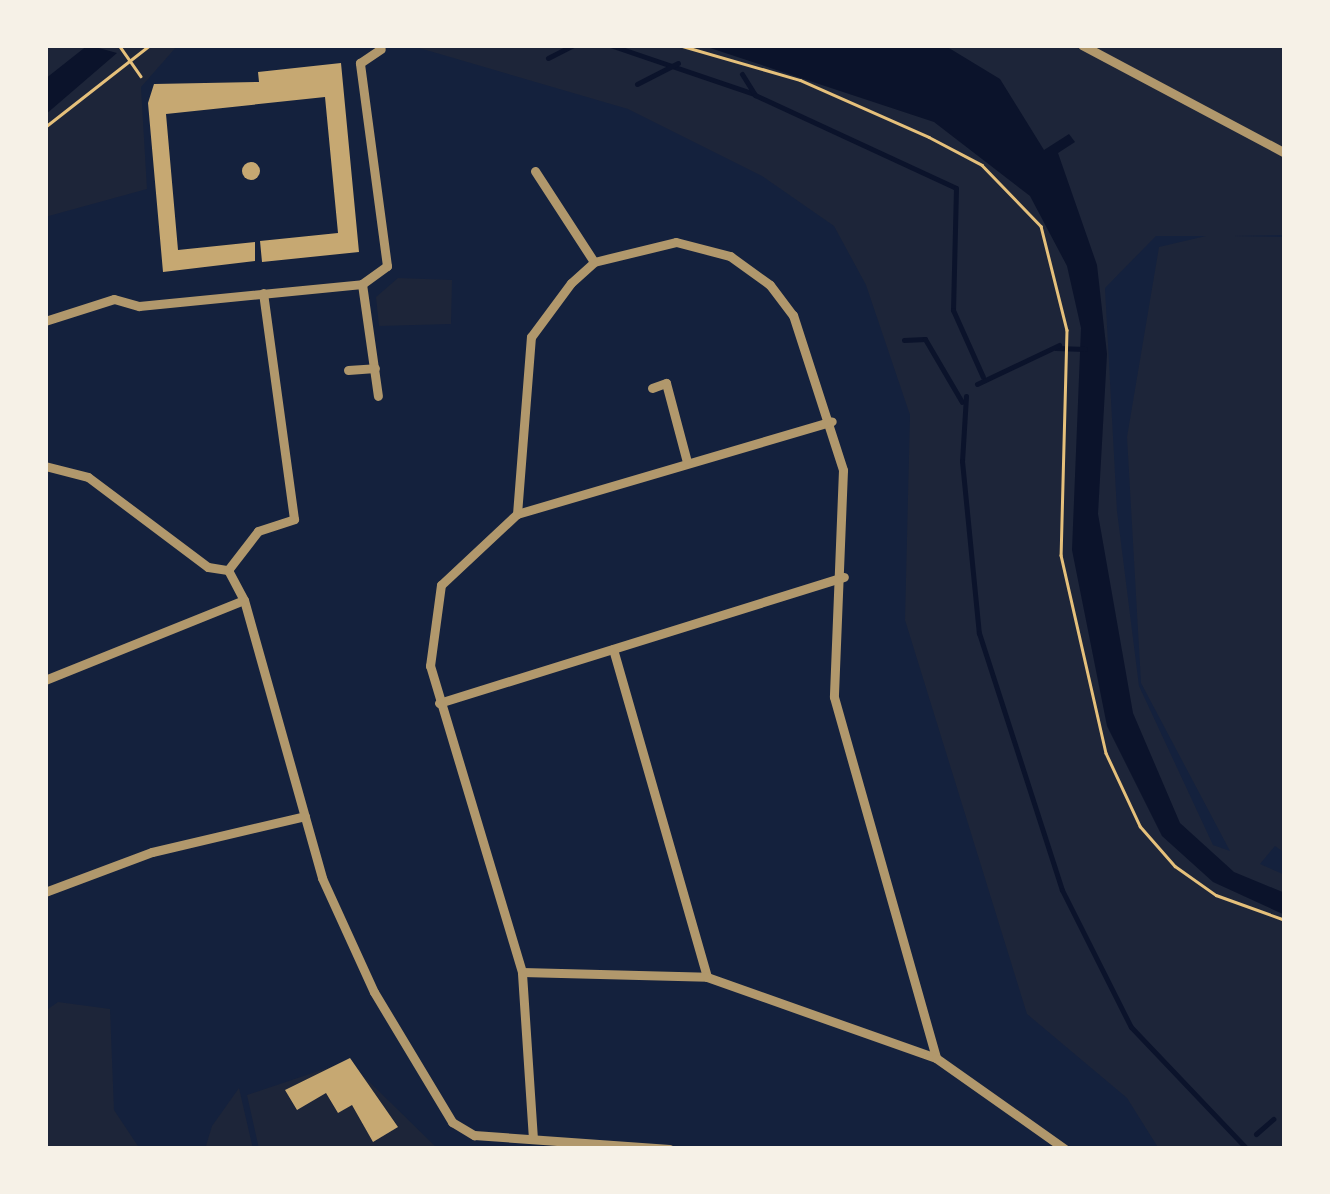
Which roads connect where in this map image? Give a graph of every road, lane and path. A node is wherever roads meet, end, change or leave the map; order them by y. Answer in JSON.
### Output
{"nodes":[{"id":1,"x":118,"y":45,"type":"edge"},
{"id":2,"x":150,"y":45,"type":"edge"},
{"id":3,"x":678,"y":45,"type":"edge"},
{"id":4,"x":1082,"y":45,"type":"edge"},
{"id":5,"x":381,"y":49,"type":"dead end"},
{"id":6,"x":141,"y":76,"type":"dead end"},
{"id":7,"x":45,"y":127,"type":"edge"},
{"id":8,"x":1285,"y":153,"type":"edge"},
{"id":9,"x":535,"y":171,"type":"dead end"},
{"id":10,"x":594,"y":262,"type":"junction"},
{"id":11,"x":362,"y":284,"type":"junction"},
{"id":12,"x":264,"y":293,"type":"junction"},
{"id":13,"x":45,"y":321,"type":"edge"},
{"id":14,"x":375,"y":368,"type":"junction"},
{"id":15,"x":348,"y":370,"type":"dead end"},
{"id":16,"x":679,"y":380,"type":"dead end"},
{"id":17,"x":666,"y":383,"type":"junction"},
{"id":18,"x":652,"y":388,"type":"dead end"},
{"id":19,"x":378,"y":396,"type":"dead end"},
{"id":20,"x":832,"y":421,"type":"junction"},
{"id":21,"x":687,"y":462,"type":"junction"},
{"id":22,"x":45,"y":466,"type":"edge"},
{"id":23,"x":517,"y":514,"type":"junction"},
{"id":24,"x":228,"y":570,"type":"junction"},
{"id":25,"x":844,"y":577,"type":"junction"},
{"id":26,"x":244,"y":600,"type":"junction"},
{"id":27,"x":613,"y":649,"type":"junction"},
{"id":28,"x":45,"y":680,"type":"edge"},
{"id":29,"x":439,"y":703,"type":"junction"},
{"id":30,"x":305,"y":816,"type":"junction"},
{"id":31,"x":45,"y":892,"type":"edge"},
{"id":32,"x":1285,"y":920,"type":"edge"},
{"id":33,"x":522,"y":972,"type":"junction"},
{"id":34,"x":707,"y":977,"type":"junction"},
{"id":35,"x":936,"y":1058,"type":"junction"},
{"id":36,"x":533,"y":1139,"type":"junction"},
{"id":37,"x":670,"y":1149,"type":"edge"},
{"id":38,"x":1065,"y":1149,"type":"edge"}],
"edges":[{"from":1,"to":6,"type":"path"},
{"from":2,"to":7,"type":"path"},
{"from":3,"to":32,"type":"path"},
{"from":4,"to":8,"type":"street"},
{"from":5,"to":11,"type":"street"},
{"from":9,"to":10,"type":"street"},
{"from":10,"to":20,"type":"street"},
{"from":10,"to":23,"type":"street"},
{"from":11,"to":12,"type":"street"},
{"from":11,"to":14,"type":"street"},
{"from":12,"to":13,"type":"street"},
{"from":12,"to":24,"type":"street"},
{"from":14,"to":15,"type":"street"},
{"from":14,"to":19,"type":"street"},
{"from":16,"to":17,"type":"street"},
{"from":17,"to":18,"type":"street"},
{"from":17,"to":21,"type":"street"},
{"from":20,"to":21,"type":"street"},
{"from":20,"to":25,"type":"street"},
{"from":21,"to":23,"type":"street"},
{"from":22,"to":24,"type":"street"},
{"from":23,"to":29,"type":"street"},
{"from":24,"to":26,"type":"street"},
{"from":25,"to":27,"type":"street"},
{"from":25,"to":35,"type":"street"},
{"from":26,"to":28,"type":"street"},
{"from":26,"to":30,"type":"street"},
{"from":27,"to":29,"type":"street"},
{"from":27,"to":34,"type":"street"},
{"from":29,"to":33,"type":"street"},
{"from":30,"to":31,"type":"street"},
{"from":30,"to":36,"type":"street"},
{"from":33,"to":34,"type":"street"},
{"from":33,"to":36,"type":"street"},
{"from":34,"to":35,"type":"street"},
{"from":35,"to":38,"type":"street"},
{"from":36,"to":37,"type":"street"}]}
